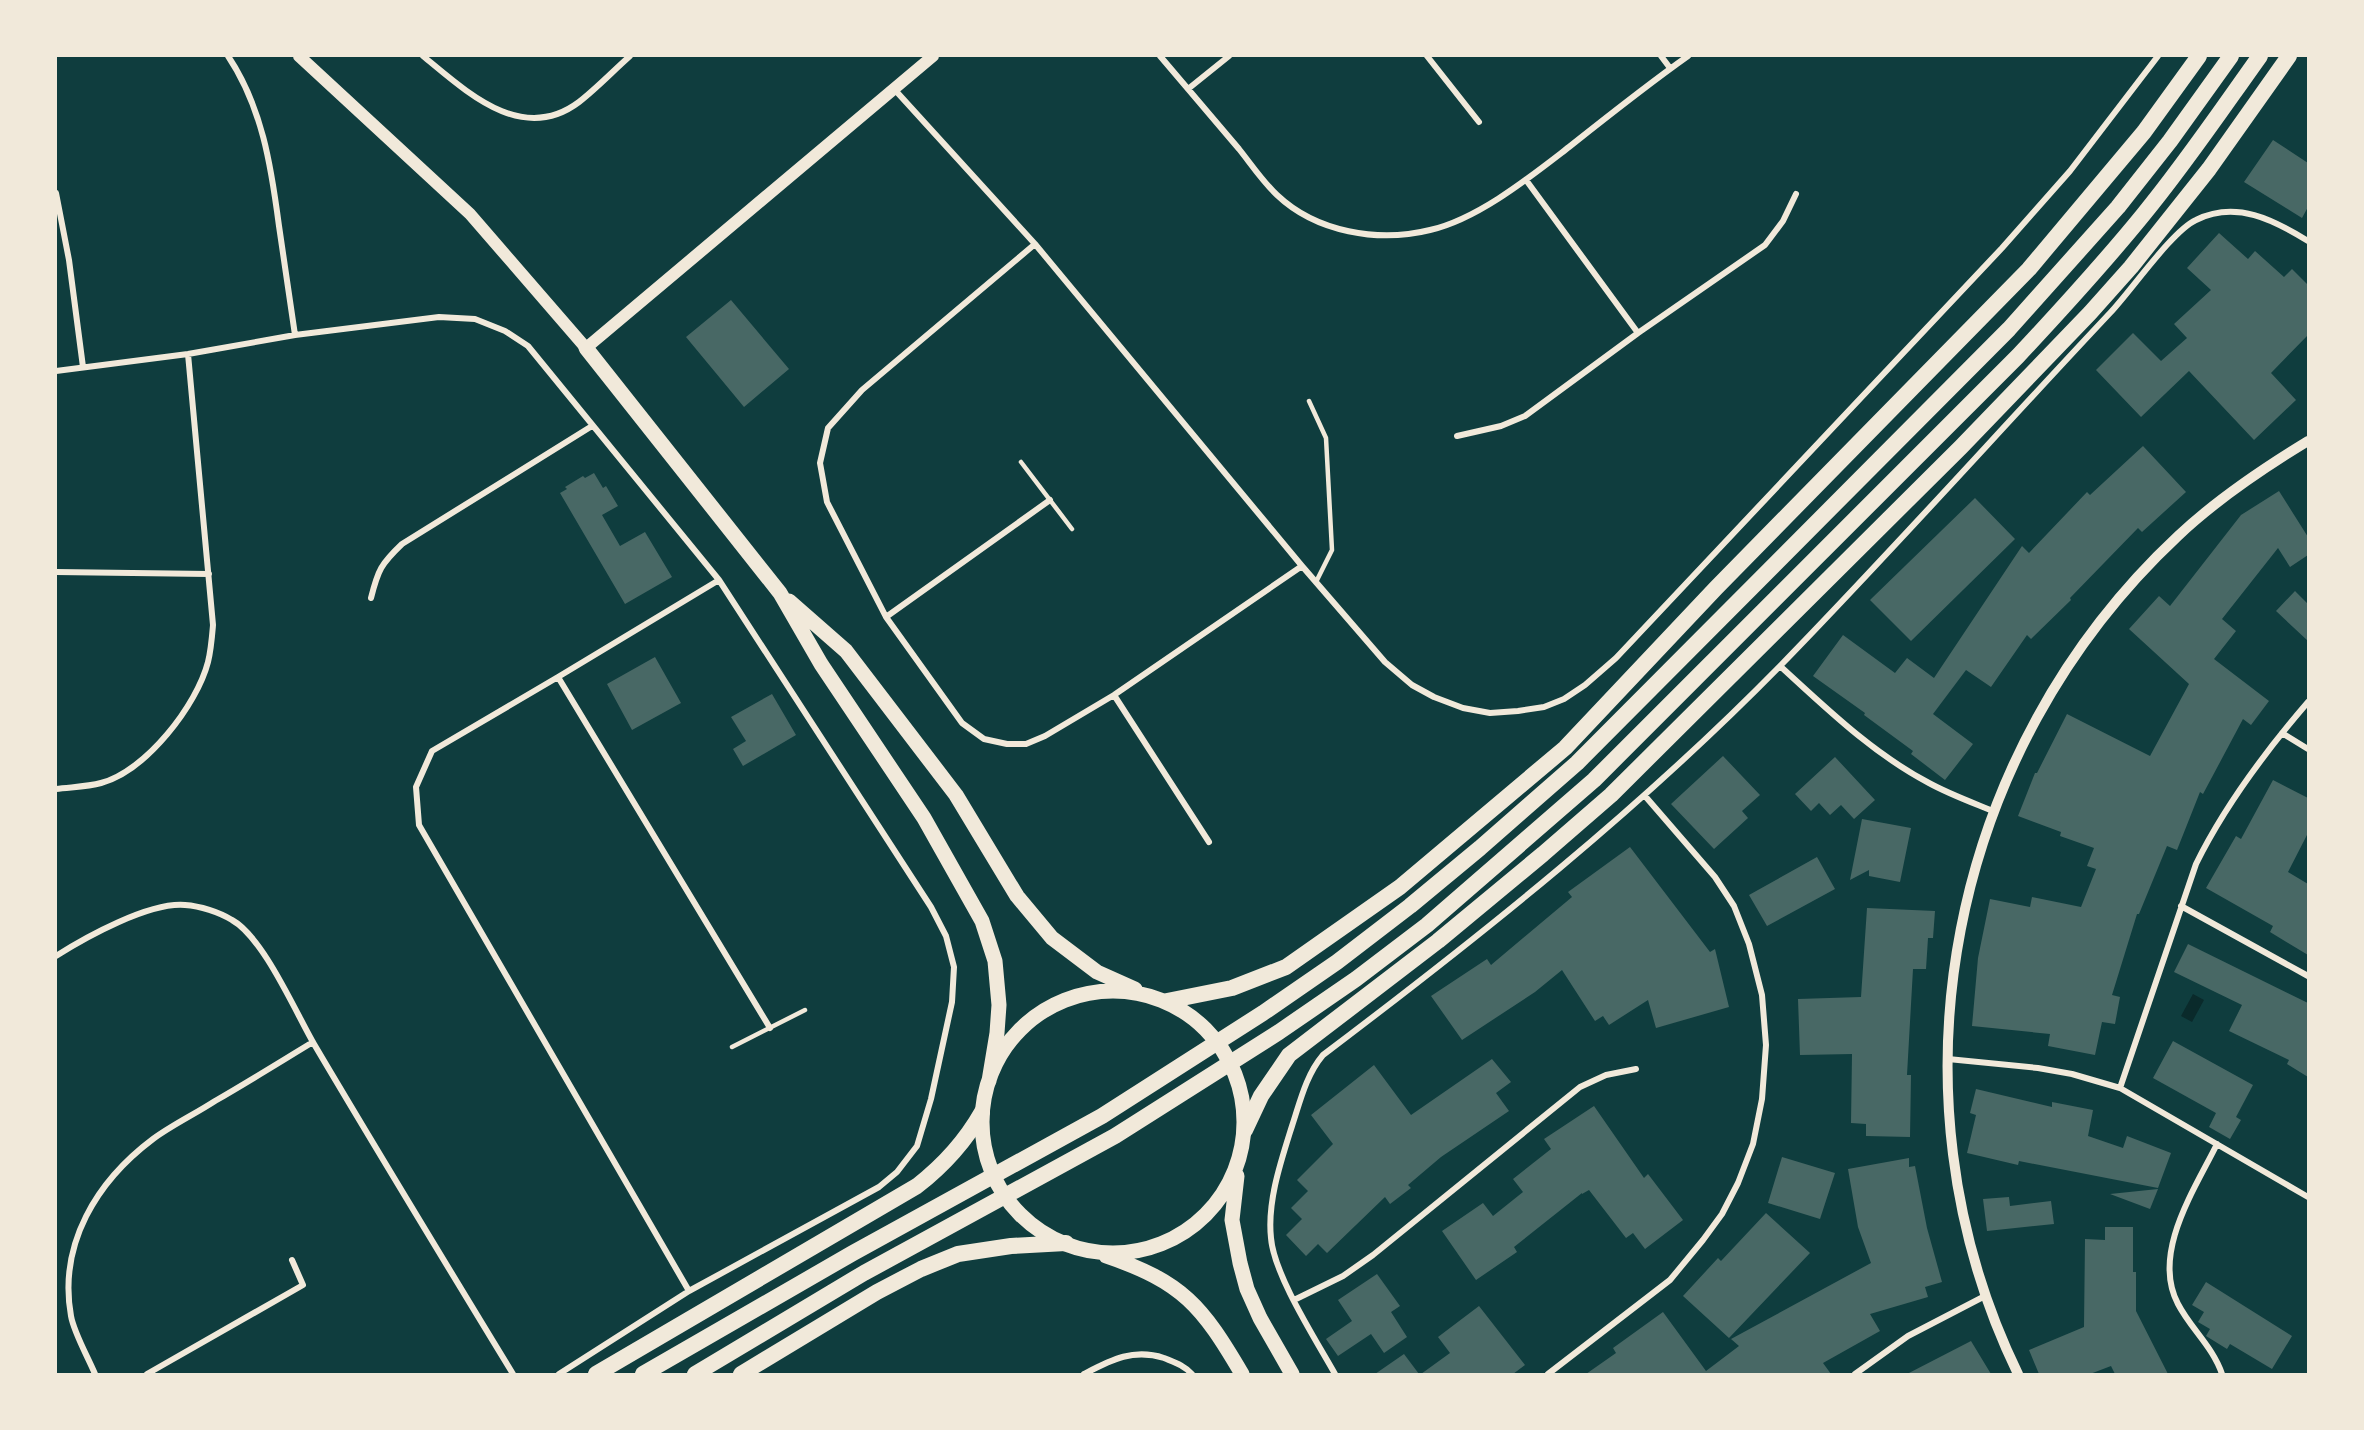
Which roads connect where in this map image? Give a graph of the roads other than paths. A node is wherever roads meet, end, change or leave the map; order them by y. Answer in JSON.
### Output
{"nodes":[{"id":1,"x":228,"y":56,"type":"edge"},
{"id":2,"x":299,"y":56,"type":"edge"},
{"id":3,"x":423,"y":56,"type":"edge"},
{"id":4,"x":630,"y":56,"type":"edge"},
{"id":5,"x":933,"y":56,"type":"edge"},
{"id":6,"x":1160,"y":56,"type":"edge"},
{"id":7,"x":1229,"y":56,"type":"edge"},
{"id":8,"x":1427,"y":56,"type":"edge"},
{"id":9,"x":1661,"y":56,"type":"edge"},
{"id":10,"x":1688,"y":56,"type":"edge"},
{"id":11,"x":2158,"y":56,"type":"edge"},
{"id":12,"x":2199,"y":56,"type":"edge"},
{"id":13,"x":2231,"y":56,"type":"edge"},
{"id":14,"x":2260,"y":56,"type":"edge"},
{"id":15,"x":2289,"y":56,"type":"edge"},
{"id":16,"x":1670,"y":68,"type":"junction"},
{"id":17,"x":1188,"y":89,"type":"junction"},
{"id":18,"x":895,"y":90,"type":"junction"},
{"id":19,"x":1479,"y":122,"type":"dead end"},
{"id":20,"x":1526,"y":180,"type":"junction"},
{"id":21,"x":56,"y":193,"type":"edge"},
{"id":22,"x":1796,"y":194,"type":"dead end"},
{"id":23,"x":2308,"y":241,"type":"edge"},
{"id":24,"x":1035,"y":244,"type":"junction"},
{"id":25,"x":1638,"y":333,"type":"junction"},
{"id":26,"x":295,"y":335,"type":"junction"},
{"id":27,"x":586,"y":348,"type":"junction"},
{"id":28,"x":188,"y":354,"type":"junction"},
{"id":29,"x":83,"y":367,"type":"junction"},
{"id":30,"x":56,"y":371,"type":"edge"},
{"id":31,"x":1309,"y":401,"type":"dead end"},
{"id":32,"x":592,"y":426,"type":"junction"},
{"id":33,"x":1457,"y":436,"type":"dead end"},
{"id":34,"x":2308,"y":441,"type":"edge"},
{"id":35,"x":1021,"y":462,"type":"dead end"},
{"id":36,"x":1050,"y":500,"type":"junction"},
{"id":37,"x":1072,"y":529,"type":"dead end"},
{"id":38,"x":1302,"y":566,"type":"junction"},
{"id":39,"x":56,"y":572,"type":"edge"},
{"id":40,"x":210,"y":574,"type":"junction"},
{"id":41,"x":719,"y":580,"type":"junction"},
{"id":42,"x":1316,"y":582,"type":"junction"},
{"id":43,"x":780,"y":593,"type":"junction"},
{"id":44,"x":371,"y":598,"type":"dead end"},
{"id":45,"x":886,"y":616,"type":"junction"},
{"id":46,"x":1780,"y":666,"type":"junction"},
{"id":47,"x":558,"y":678,"type":"junction"},
{"id":48,"x":1113,"y":695,"type":"junction"},
{"id":49,"x":2308,"y":702,"type":"edge"},
{"id":50,"x":2282,"y":733,"type":"junction"},
{"id":51,"x":2308,"y":749,"type":"edge"},
{"id":52,"x":56,"y":789,"type":"edge"},
{"id":53,"x":1645,"y":796,"type":"junction"},
{"id":54,"x":1992,"y":811,"type":"junction"},
{"id":55,"x":1209,"y":842,"type":"dead end"},
{"id":56,"x":2181,"y":906,"type":"junction"},
{"id":57,"x":56,"y":956,"type":"edge"},
{"id":58,"x":2308,"y":976,"type":"edge"},
{"id":59,"x":1146,"y":994,"type":"junction"},
{"id":60,"x":1167,"y":1001,"type":"junction"},
{"id":61,"x":805,"y":1010,"type":"dead end"},
{"id":62,"x":770,"y":1028,"type":"junction"},
{"id":63,"x":313,"y":1042,"type":"junction"},
{"id":64,"x":732,"y":1047,"type":"dead end"},
{"id":65,"x":1947,"y":1059,"type":"junction"},
{"id":66,"x":1636,"y":1069,"type":"dead end"},
{"id":67,"x":989,"y":1081,"type":"junction"},
{"id":68,"x":2120,"y":1088,"type":"junction"},
{"id":69,"x":982,"y":1112,"type":"junction"},
{"id":70,"x":1245,"y":1130,"type":"junction"},
{"id":71,"x":2217,"y":1144,"type":"junction"},
{"id":72,"x":1239,"y":1161,"type":"junction"},
{"id":73,"x":2308,"y":1197,"type":"edge"},
{"id":74,"x":1066,"y":1243,"type":"junction"},
{"id":75,"x":1086,"y":1250,"type":"junction"},
{"id":76,"x":292,"y":1260,"type":"dead end"},
{"id":77,"x":689,"y":1291,"type":"junction"},
{"id":78,"x":1985,"y":1296,"type":"junction"},
{"id":79,"x":1294,"y":1300,"type":"junction"},
{"id":80,"x":95,"y":1374,"type":"edge"},
{"id":81,"x":147,"y":1374,"type":"edge"},
{"id":82,"x":513,"y":1374,"type":"edge"},
{"id":83,"x":559,"y":1374,"type":"edge"},
{"id":84,"x":596,"y":1374,"type":"edge"},
{"id":85,"x":643,"y":1374,"type":"edge"},
{"id":86,"x":695,"y":1374,"type":"edge"},
{"id":87,"x":741,"y":1374,"type":"edge"},
{"id":88,"x":1084,"y":1374,"type":"edge"},
{"id":89,"x":1192,"y":1374,"type":"edge"},
{"id":90,"x":1242,"y":1374,"type":"edge"},
{"id":91,"x":1292,"y":1374,"type":"edge"},
{"id":92,"x":1335,"y":1374,"type":"edge"},
{"id":93,"x":1548,"y":1374,"type":"edge"},
{"id":94,"x":1855,"y":1374,"type":"edge"},
{"id":95,"x":2018,"y":1374,"type":"edge"},
{"id":96,"x":2222,"y":1374,"type":"edge"}],
"edges":[{"from":1,"to":26,"type":"street"},
{"from":2,"to":27,"type":"main road"},
{"from":3,"to":4,"type":"street"},
{"from":5,"to":18,"type":"main road"},
{"from":6,"to":17,"type":"street"},
{"from":7,"to":17,"type":"street"},
{"from":8,"to":19,"type":"street"},
{"from":9,"to":16,"type":"street"},
{"from":10,"to":16,"type":"street"},
{"from":11,"to":42,"type":"street"},
{"from":12,"to":60,"type":"highway"},
{"from":13,"to":85,"type":"highway"},
{"from":14,"to":86,"type":"highway"},
{"from":15,"to":70,"type":"highway"},
{"from":16,"to":20,"type":"street"},
{"from":17,"to":20,"type":"street"},
{"from":18,"to":24,"type":"street"},
{"from":18,"to":27,"type":"main road"},
{"from":20,"to":25,"type":"street"},
{"from":21,"to":29,"type":"street"},
{"from":22,"to":25,"type":"street"},
{"from":23,"to":46,"type":"street"},
{"from":24,"to":38,"type":"street"},
{"from":24,"to":45,"type":"street"},
{"from":25,"to":33,"type":"street"},
{"from":26,"to":28,"type":"street"},
{"from":26,"to":32,"type":"street"},
{"from":27,"to":43,"type":"main road"},
{"from":28,"to":29,"type":"street"},
{"from":28,"to":40,"type":"street"},
{"from":29,"to":30,"type":"street"},
{"from":31,"to":42,"type":"lane"},
{"from":32,"to":41,"type":"street"},
{"from":32,"to":44,"type":"street"},
{"from":34,"to":54,"type":"street"},
{"from":35,"to":36,"type":"lane"},
{"from":36,"to":37,"type":"lane"},
{"from":36,"to":45,"type":"street"},
{"from":38,"to":42,"type":"street"},
{"from":38,"to":48,"type":"street"},
{"from":39,"to":40,"type":"street"},
{"from":40,"to":52,"type":"street"},
{"from":41,"to":47,"type":"street"},
{"from":41,"to":77,"type":"street"},
{"from":43,"to":59,"type":"main road"},
{"from":43,"to":67,"type":"main road"},
{"from":45,"to":48,"type":"street"},
{"from":46,"to":53,"type":"street"},
{"from":46,"to":54,"type":"street"},
{"from":47,"to":62,"type":"street"},
{"from":47,"to":77,"type":"street"},
{"from":48,"to":55,"type":"street"},
{"from":49,"to":50,"type":"street"},
{"from":50,"to":51,"type":"street"},
{"from":50,"to":56,"type":"street"},
{"from":53,"to":79,"type":"street"},
{"from":53,"to":93,"type":"street"},
{"from":54,"to":65,"type":"street"},
{"from":56,"to":58,"type":"street"},
{"from":56,"to":68,"type":"street"},
{"from":57,"to":63,"type":"street"},
{"from":59,"to":60,"type":"main road"},
{"from":59,"to":67,"type":"main road"},
{"from":60,"to":70,"type":"main road"},
{"from":61,"to":62,"type":"lane"},
{"from":62,"to":64,"type":"lane"},
{"from":63,"to":80,"type":"street"},
{"from":63,"to":82,"type":"street"},
{"from":65,"to":68,"type":"street"},
{"from":65,"to":78,"type":"street"},
{"from":66,"to":79,"type":"street"},
{"from":67,"to":69,"type":"main road"},
{"from":68,"to":71,"type":"street"},
{"from":69,"to":74,"type":"main road"},
{"from":69,"to":84,"type":"highway"},
{"from":70,"to":72,"type":"main road"},
{"from":71,"to":73,"type":"street"},
{"from":71,"to":96,"type":"street"},
{"from":72,"to":75,"type":"main road"},
{"from":72,"to":91,"type":"main road"},
{"from":74,"to":75,"type":"main road"},
{"from":74,"to":87,"type":"highway"},
{"from":75,"to":90,"type":"main road"},
{"from":76,"to":81,"type":"street"},
{"from":77,"to":83,"type":"street"},
{"from":78,"to":94,"type":"street"},
{"from":78,"to":95,"type":"street"},
{"from":79,"to":92,"type":"street"},
{"from":88,"to":89,"type":"street"}]}
